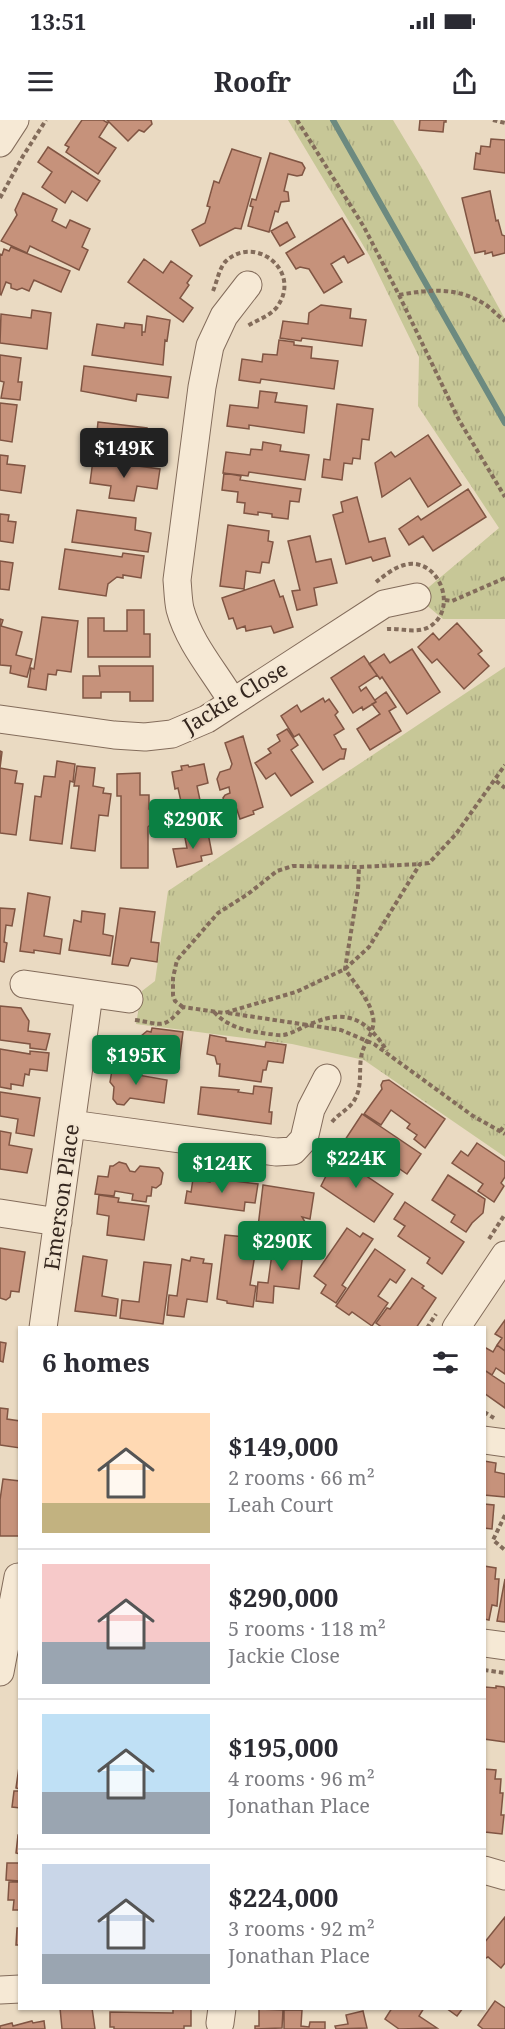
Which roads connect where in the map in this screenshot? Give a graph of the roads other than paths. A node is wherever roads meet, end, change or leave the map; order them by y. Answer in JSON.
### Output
{"nodes":[{"id":1,"x":15,"y":120,"type":"edge"},
{"id":2,"x":0,"y":143,"type":"edge"},
{"id":3,"x":249,"y":285,"type":"dead end"},
{"id":4,"x":417,"y":597,"type":"road end"},
{"id":5,"x":232,"y":701,"type":"junction"},
{"id":6,"x":0,"y":719,"type":"edge"},
{"id":7,"x":24,"y":984,"type":"dead end"},
{"id":8,"x":89,"y":994,"type":"junction"},
{"id":9,"x":128,"y":1009,"type":"road end"},
{"id":10,"x":327,"y":1078,"type":"dead end"},
{"id":11,"x":71,"y":1124,"type":"junction"},
{"id":12,"x":0,"y":1213,"type":"edge"},
{"id":13,"x":58,"y":1222,"type":"junction"},
{"id":14,"x":505,"y":1256,"type":"edge"},
{"id":15,"x":44,"y":1326,"type":"edge"},
{"id":16,"x":457,"y":1326,"type":"edge"},
{"id":17,"x":486,"y":1440,"type":"edge"},
{"id":18,"x":505,"y":1443,"type":"edge"},
{"id":19,"x":13,"y":1577,"type":"edge"},
{"id":20,"x":486,"y":1643,"type":"edge"},
{"id":21,"x":505,"y":1646,"type":"edge"},
{"id":22,"x":0,"y":1672,"type":"edge"},
{"id":23,"x":486,"y":1871,"type":"edge"},
{"id":24,"x":505,"y":1876,"type":"edge"},
{"id":25,"x":18,"y":1989,"type":"edge"},
{"id":26,"x":0,"y":1990,"type":"edge"}],
"edges":[{"from":1,"to":2,"type":"street"},
{"from":3,"to":5,"type":"street"},
{"from":4,"to":5,"type":"street","name":"Jackie Close"},
{"from":5,"to":6,"type":"street","name":"Jackie Close"},
{"from":7,"to":8,"type":"street"},
{"from":8,"to":9,"type":"street"},
{"from":8,"to":11,"type":"street","name":"Emerson Place"},
{"from":10,"to":11,"type":"street"},
{"from":11,"to":13,"type":"street","name":"Emerson Place"},
{"from":12,"to":13,"type":"street"},
{"from":13,"to":15,"type":"street","name":"Emerson Place"},
{"from":14,"to":16,"type":"street"},
{"from":17,"to":18,"type":"street"},
{"from":19,"to":22,"type":"street"},
{"from":20,"to":21,"type":"street"},
{"from":23,"to":24,"type":"street"},
{"from":25,"to":26,"type":"street"}]}
